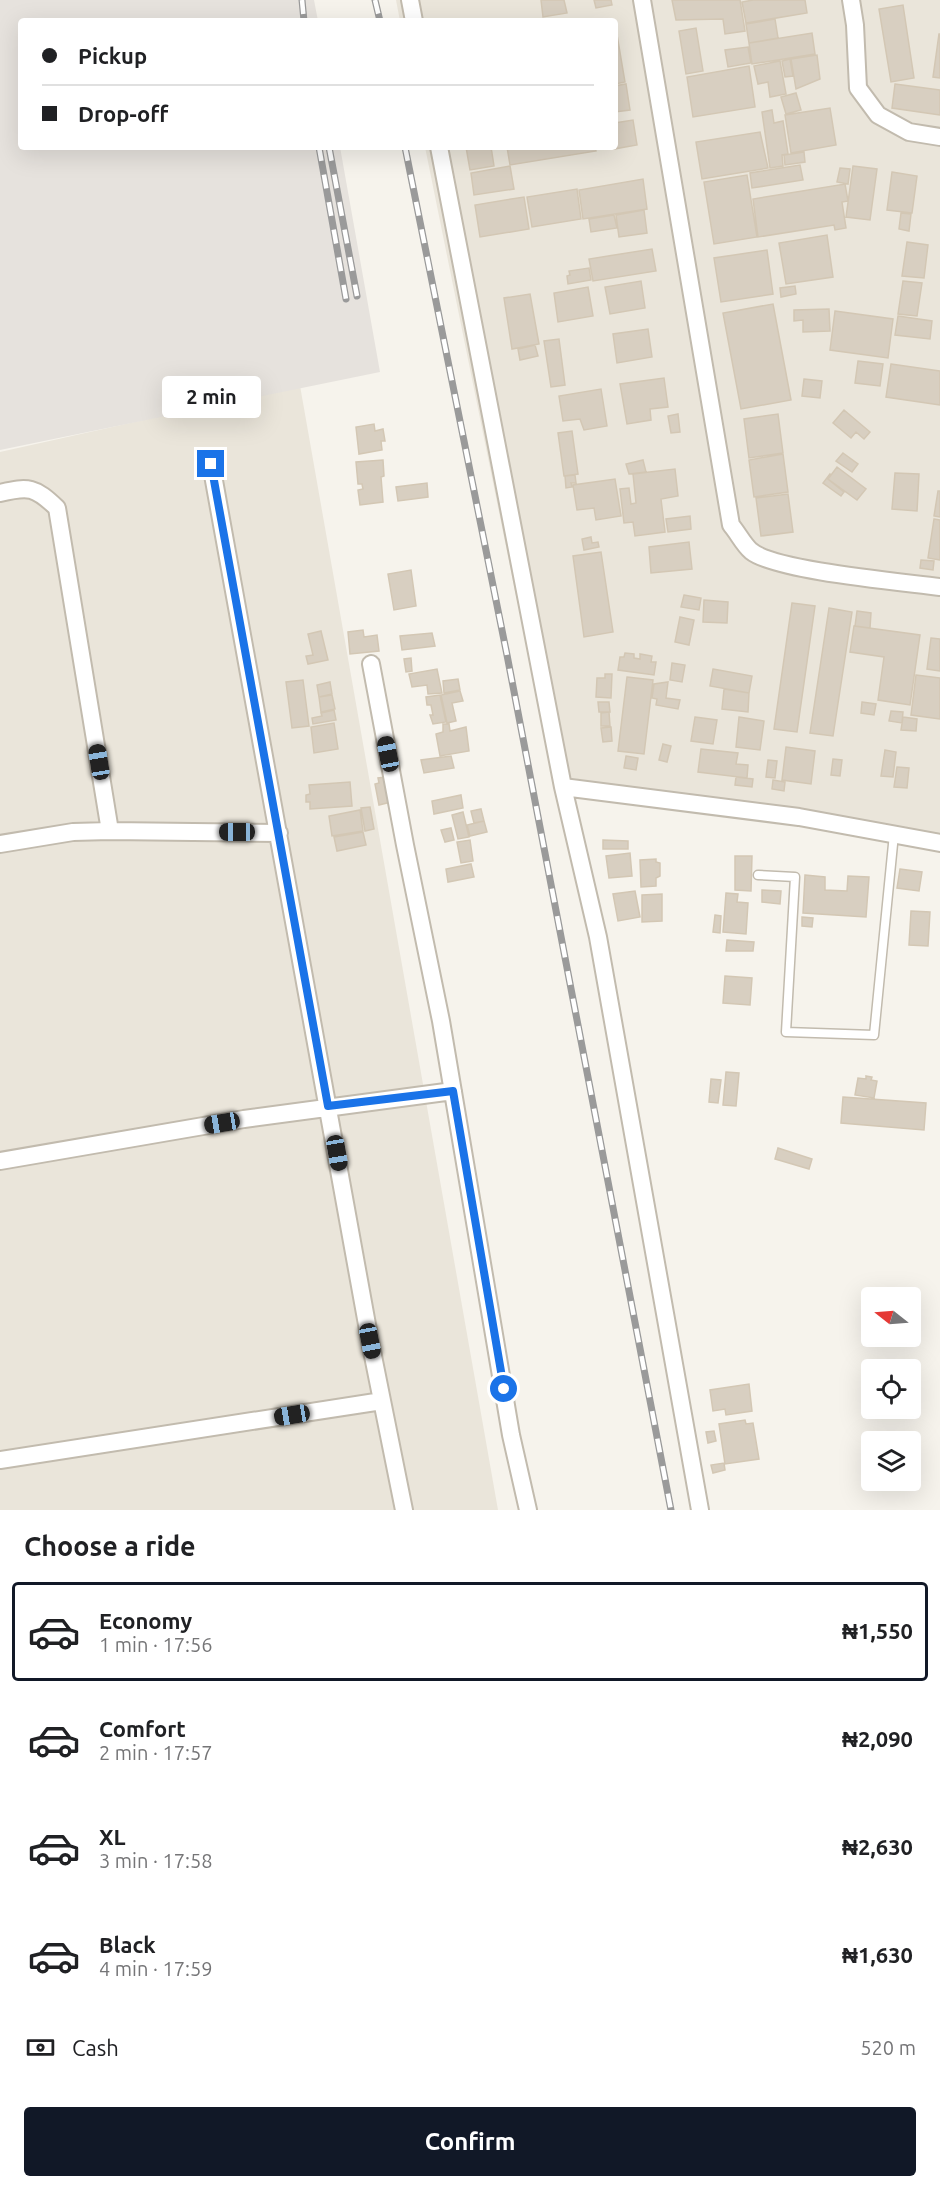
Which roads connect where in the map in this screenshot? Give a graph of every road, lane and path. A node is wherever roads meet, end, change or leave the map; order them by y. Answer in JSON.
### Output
{"nodes":[{"id":1,"x":410,"y":0,"type":"edge"},
{"id":2,"x":642,"y":0,"type":"edge"},
{"id":3,"x":851,"y":0,"type":"edge"},
{"id":4,"x":413,"y":18,"type":"edge"},
{"id":5,"x":940,"y":137,"type":"edge"},
{"id":6,"x":440,"y":150,"type":"edge"},
{"id":7,"x":211,"y":464,"type":"dead end"},
{"id":8,"x":0,"y":493,"type":"edge"},
{"id":9,"x":940,"y":587,"type":"edge"},
{"id":10,"x":371,"y":664,"type":"dead end"},
{"id":11,"x":563,"y":787,"type":"junction"},
{"id":12,"x":110,"y":831,"type":"junction"},
{"id":13,"x":279,"y":833,"type":"junction"},
{"id":14,"x":894,"y":834,"type":"junction"},
{"id":15,"x":940,"y":843,"type":"edge"},
{"id":16,"x":0,"y":844,"type":"edge"},
{"id":17,"x":758,"y":875,"type":"dead end"},
{"id":18,"x":453,"y":1091,"type":"junction"},
{"id":19,"x":328,"y":1106,"type":"junction"},
{"id":20,"x":0,"y":1161,"type":"edge"},
{"id":21,"x":382,"y":1401,"type":"junction"},
{"id":22,"x":0,"y":1460,"type":"edge"},
{"id":23,"x":404,"y":1510,"type":"edge"},
{"id":24,"x":528,"y":1510,"type":"edge"},
{"id":25,"x":699,"y":1510,"type":"edge"}],
"edges":[{"from":1,"to":4,"type":"street"},
{"from":2,"to":9,"type":"street"},
{"from":3,"to":5,"type":"street"},
{"from":6,"to":11,"type":"street"},
{"from":7,"to":13,"type":"street"},
{"from":8,"to":12,"type":"street"},
{"from":10,"to":18,"type":"street"},
{"from":11,"to":14,"type":"street"},
{"from":11,"to":25,"type":"street"},
{"from":12,"to":13,"type":"street"},
{"from":12,"to":16,"type":"street"},
{"from":13,"to":19,"type":"street"},
{"from":14,"to":15,"type":"street"},
{"from":14,"to":17,"type":"lane"},
{"from":18,"to":19,"type":"street"},
{"from":18,"to":24,"type":"street"},
{"from":19,"to":20,"type":"street"},
{"from":19,"to":21,"type":"street"},
{"from":21,"to":22,"type":"street"},
{"from":21,"to":23,"type":"street"}]}
